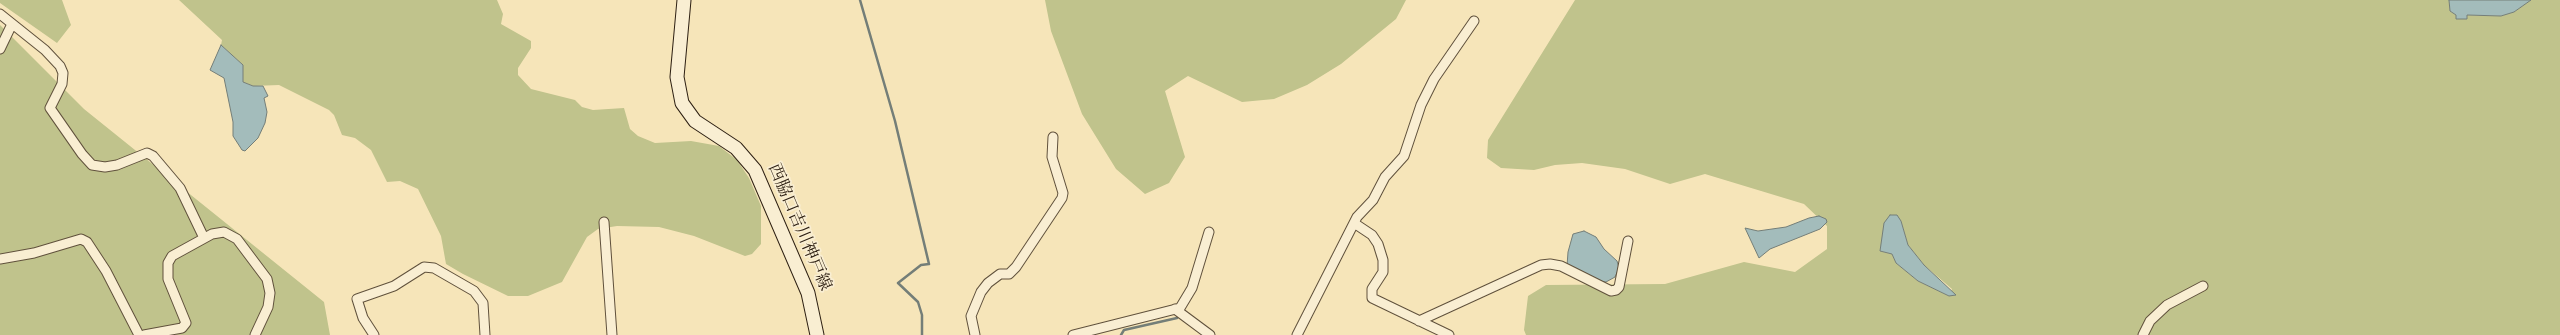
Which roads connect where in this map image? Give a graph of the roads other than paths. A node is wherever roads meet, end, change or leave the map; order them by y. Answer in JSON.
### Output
{"nodes":[{"id":1,"x":684,"y":0,"type":"edge"},
{"id":2,"x":0,"y":14,"type":"edge"},
{"id":3,"x":1474,"y":21,"type":"dead end"},
{"id":4,"x":12,"y":24,"type":"junction"},
{"id":5,"x":0,"y":49,"type":"edge"},
{"id":6,"x":1053,"y":137,"type":"dead end"},
{"id":7,"x":604,"y":222,"type":"dead end"},
{"id":8,"x":1354,"y":223,"type":"junction"},
{"id":9,"x":1209,"y":232,"type":"dead end"},
{"id":10,"x":204,"y":238,"type":"junction"},
{"id":11,"x":1628,"y":241,"type":"dead end"},
{"id":12,"x":0,"y":259,"type":"edge"},
{"id":13,"x":2203,"y":286,"type":"dead end"},
{"id":14,"x":1176,"y":310,"type":"junction"},
{"id":15,"x":1419,"y":321,"type":"junction"},
{"id":16,"x":139,"y":335,"type":"edge"},
{"id":17,"x":144,"y":335,"type":"edge"},
{"id":18,"x":255,"y":335,"type":"edge"},
{"id":19,"x":374,"y":335,"type":"edge"},
{"id":20,"x":485,"y":335,"type":"edge"},
{"id":21,"x":612,"y":335,"type":"edge"},
{"id":22,"x":817,"y":335,"type":"edge"},
{"id":23,"x":975,"y":335,"type":"edge"},
{"id":24,"x":1073,"y":335,"type":"edge"},
{"id":25,"x":1210,"y":335,"type":"edge"},
{"id":26,"x":1297,"y":335,"type":"edge"},
{"id":27,"x":1448,"y":335,"type":"edge"},
{"id":28,"x":2143,"y":335,"type":"edge"}],
"edges":[{"from":1,"to":22,"type":"main road","name":"西脇口吉川神戸線"},
{"from":2,"to":4,"type":"street"},
{"from":3,"to":8,"type":"street"},
{"from":4,"to":5,"type":"street"},
{"from":4,"to":10,"type":"street"},
{"from":6,"to":23,"type":"street"},
{"from":7,"to":21,"type":"street"},
{"from":8,"to":15,"type":"street"},
{"from":8,"to":26,"type":"street"},
{"from":9,"to":14,"type":"street"},
{"from":10,"to":17,"type":"street"},
{"from":10,"to":18,"type":"street"},
{"from":11,"to":15,"type":"street"},
{"from":12,"to":16,"type":"street"},
{"from":13,"to":28,"type":"street"},
{"from":14,"to":24,"type":"street"},
{"from":14,"to":25,"type":"street"},
{"from":15,"to":27,"type":"street"},
{"from":19,"to":20,"type":"street"}]}
